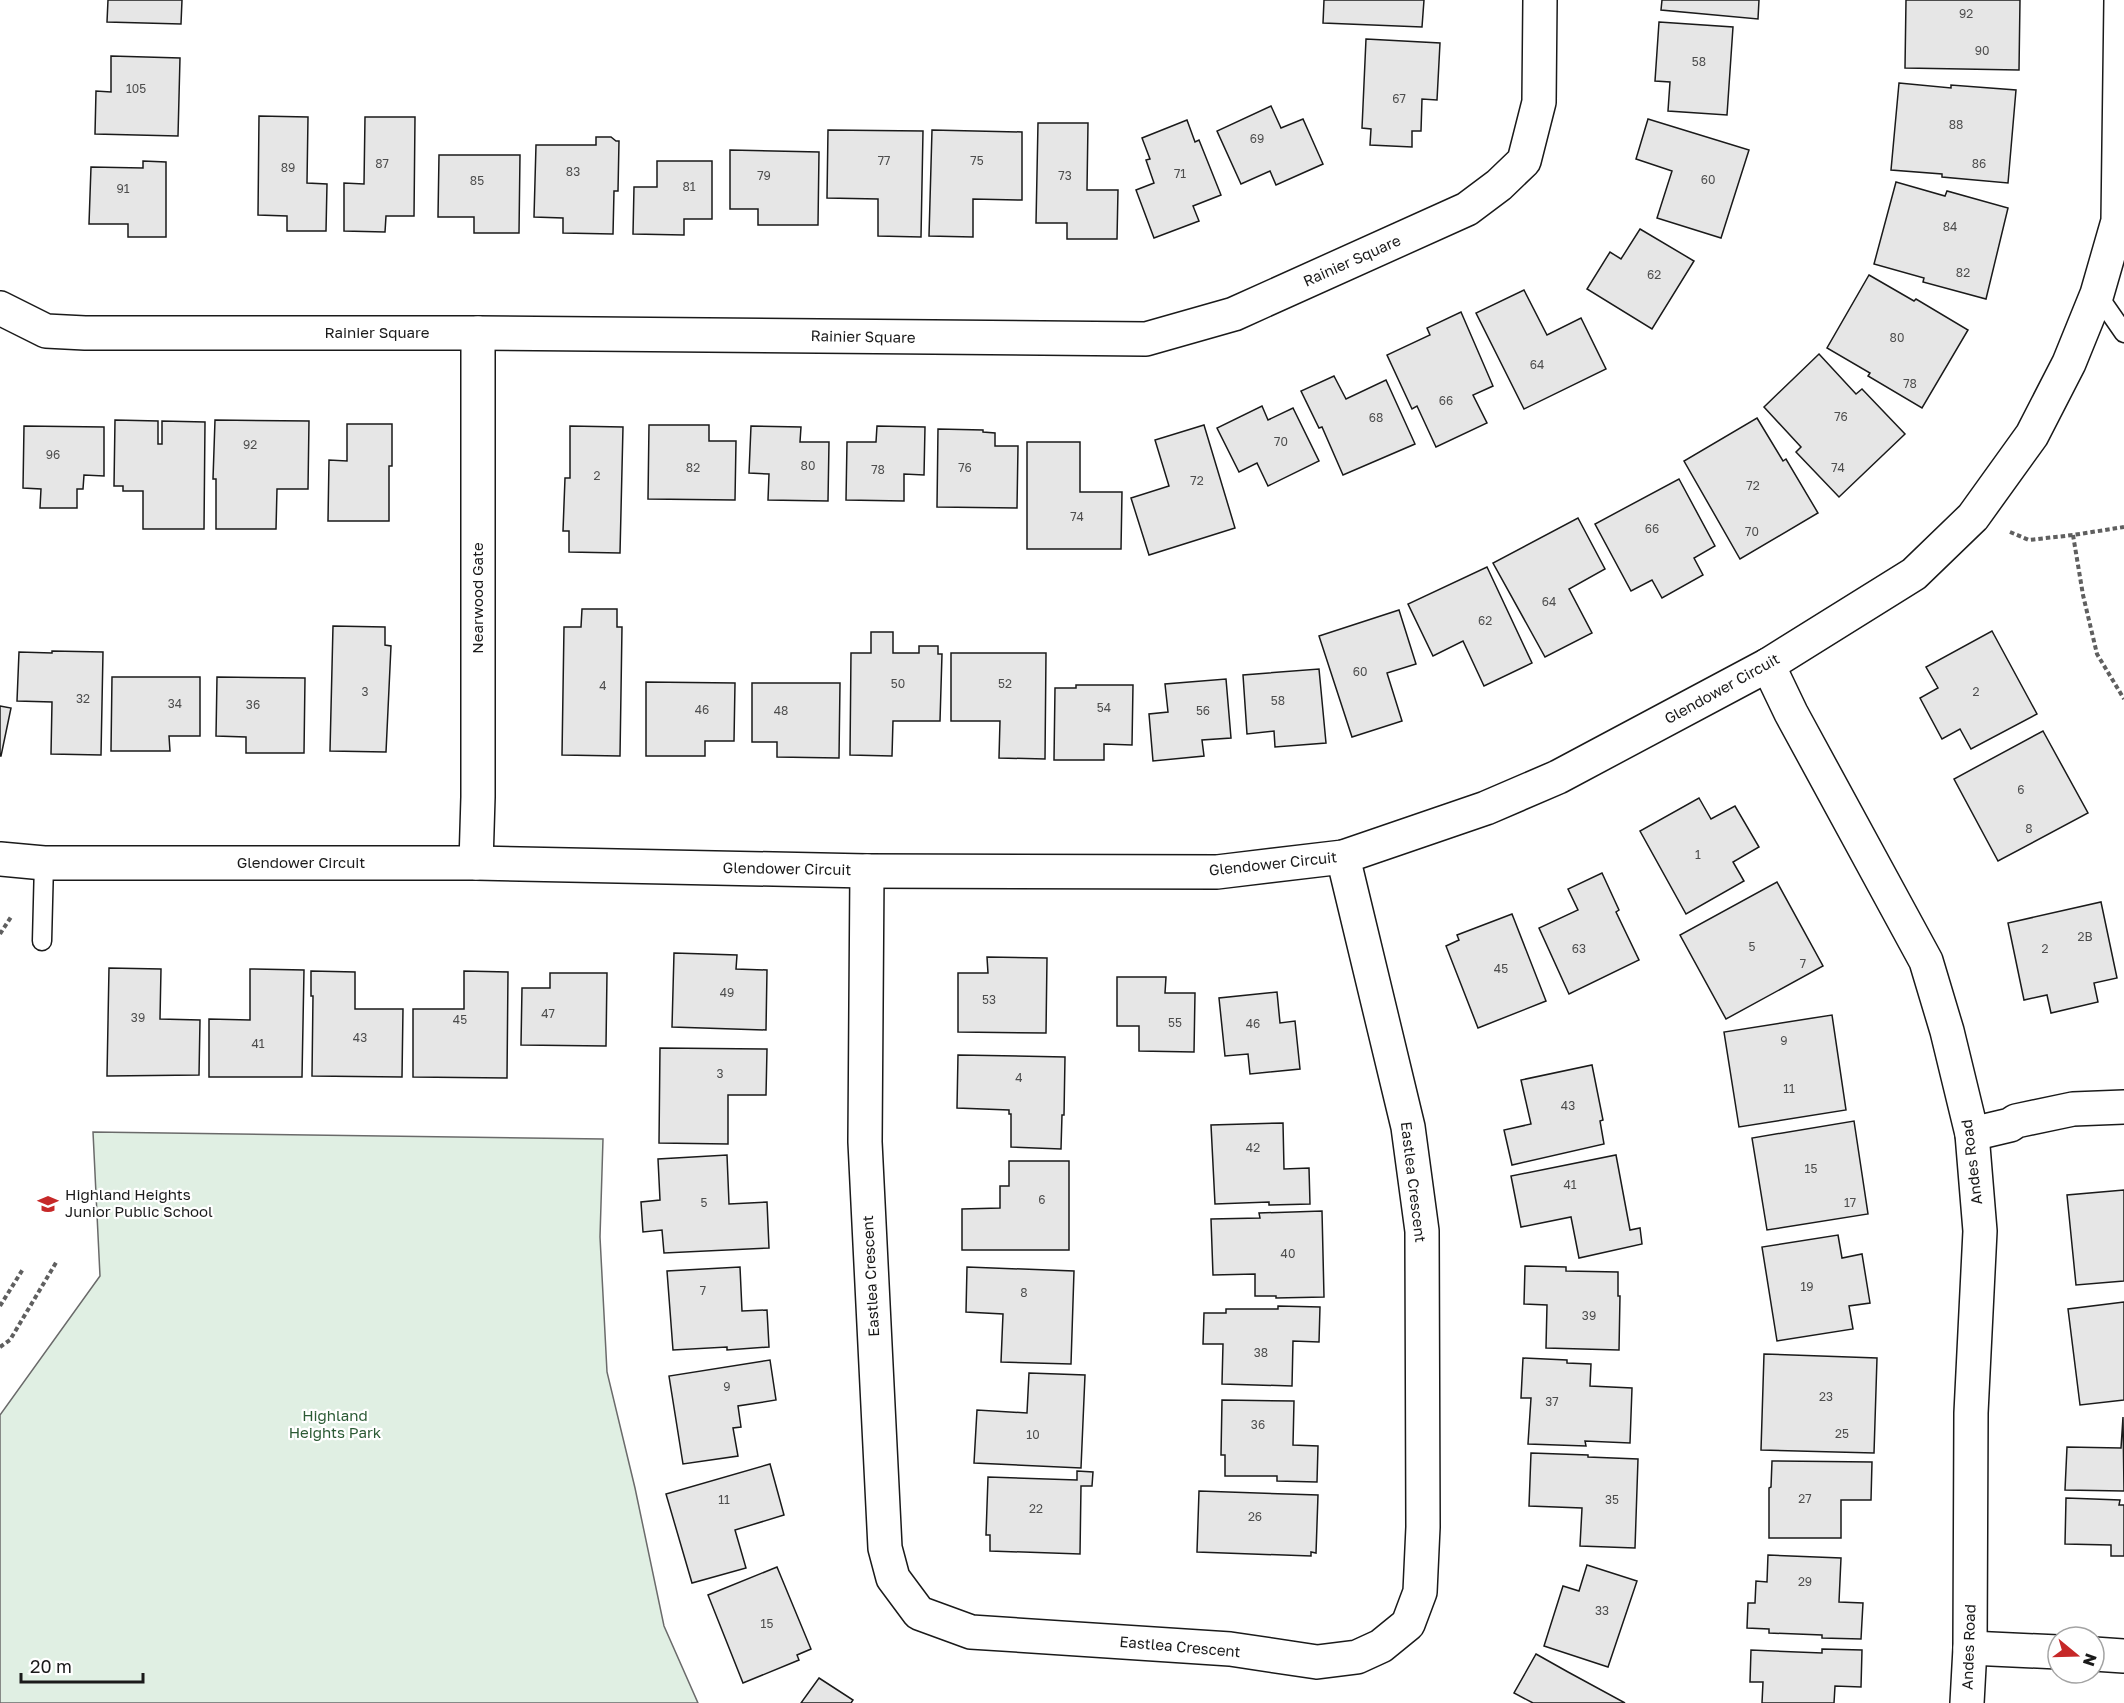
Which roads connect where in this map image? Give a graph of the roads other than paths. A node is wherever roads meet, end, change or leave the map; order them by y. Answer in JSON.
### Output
{"nodes":[{"id":1,"x":1540,"y":0,"type":"edge"},
{"id":2,"x":2121,"y":0,"type":"edge"},
{"id":3,"x":2121,"y":222,"type":"edge"},
{"id":4,"x":2097,"y":294,"type":"junction"},
{"id":5,"x":0,"y":308,"type":"edge"},
{"id":6,"x":478,"y":333,"type":"junction"},
{"id":7,"x":2124,"y":333,"type":"edge"},
{"id":8,"x":1768,"y":665,"type":"junction"},
{"id":9,"x":1342,"y":857,"type":"junction"},
{"id":10,"x":0,"y":859,"type":"edge"},
{"id":11,"x":476,"y":862,"type":"junction"},
{"id":12,"x":44,"y":863,"type":"junction"},
{"id":13,"x":867,"y":871,"type":"junction"},
{"id":14,"x":42,"y":941,"type":"dead end"},
{"id":15,"x":2124,"y":1107,"type":"edge"},
{"id":16,"x":1972,"y":1134,"type":"junction"},
{"id":17,"x":1970,"y":1648,"type":"junction"},
{"id":18,"x":2046,"y":1651,"type":"edge"},
{"id":19,"x":2106,"y":1655,"type":"edge"},
{"id":20,"x":2124,"y":1656,"type":"edge"},
{"id":21,"x":1967,"y":1703,"type":"edge"}],
"edges":[{"from":1,"to":6,"type":"street","name":"Rainier Square"},
{"from":2,"to":3,"type":"street","name":"Glendower Circuit"},
{"from":3,"to":4,"type":"street","name":"Glendower Circuit"},
{"from":4,"to":7,"type":"lane"},
{"from":4,"to":8,"type":"street","name":"Glendower Circuit"},
{"from":5,"to":6,"type":"street","name":"Rainier Square"},
{"from":6,"to":11,"type":"street","name":"Nearwood Gate"},
{"from":8,"to":9,"type":"street","name":"Glendower Circuit"},
{"from":8,"to":16,"type":"street","name":"Andes Road"},
{"from":9,"to":13,"type":"street","name":"Glendower Circuit"},
{"from":9,"to":13,"type":"street","name":"Eastlea Crescent"},
{"from":10,"to":12,"type":"street","name":"Glendower Circuit"},
{"from":11,"to":12,"type":"street","name":"Glendower Circuit"},
{"from":11,"to":13,"type":"street","name":"Glendower Circuit"},
{"from":12,"to":14,"type":"lane"},
{"from":15,"to":16,"type":"street"},
{"from":16,"to":17,"type":"street","name":"Andes Road"},
{"from":17,"to":18,"type":"street"},
{"from":17,"to":21,"type":"street","name":"Andes Road"},
{"from":19,"to":20,"type":"street"}]}
